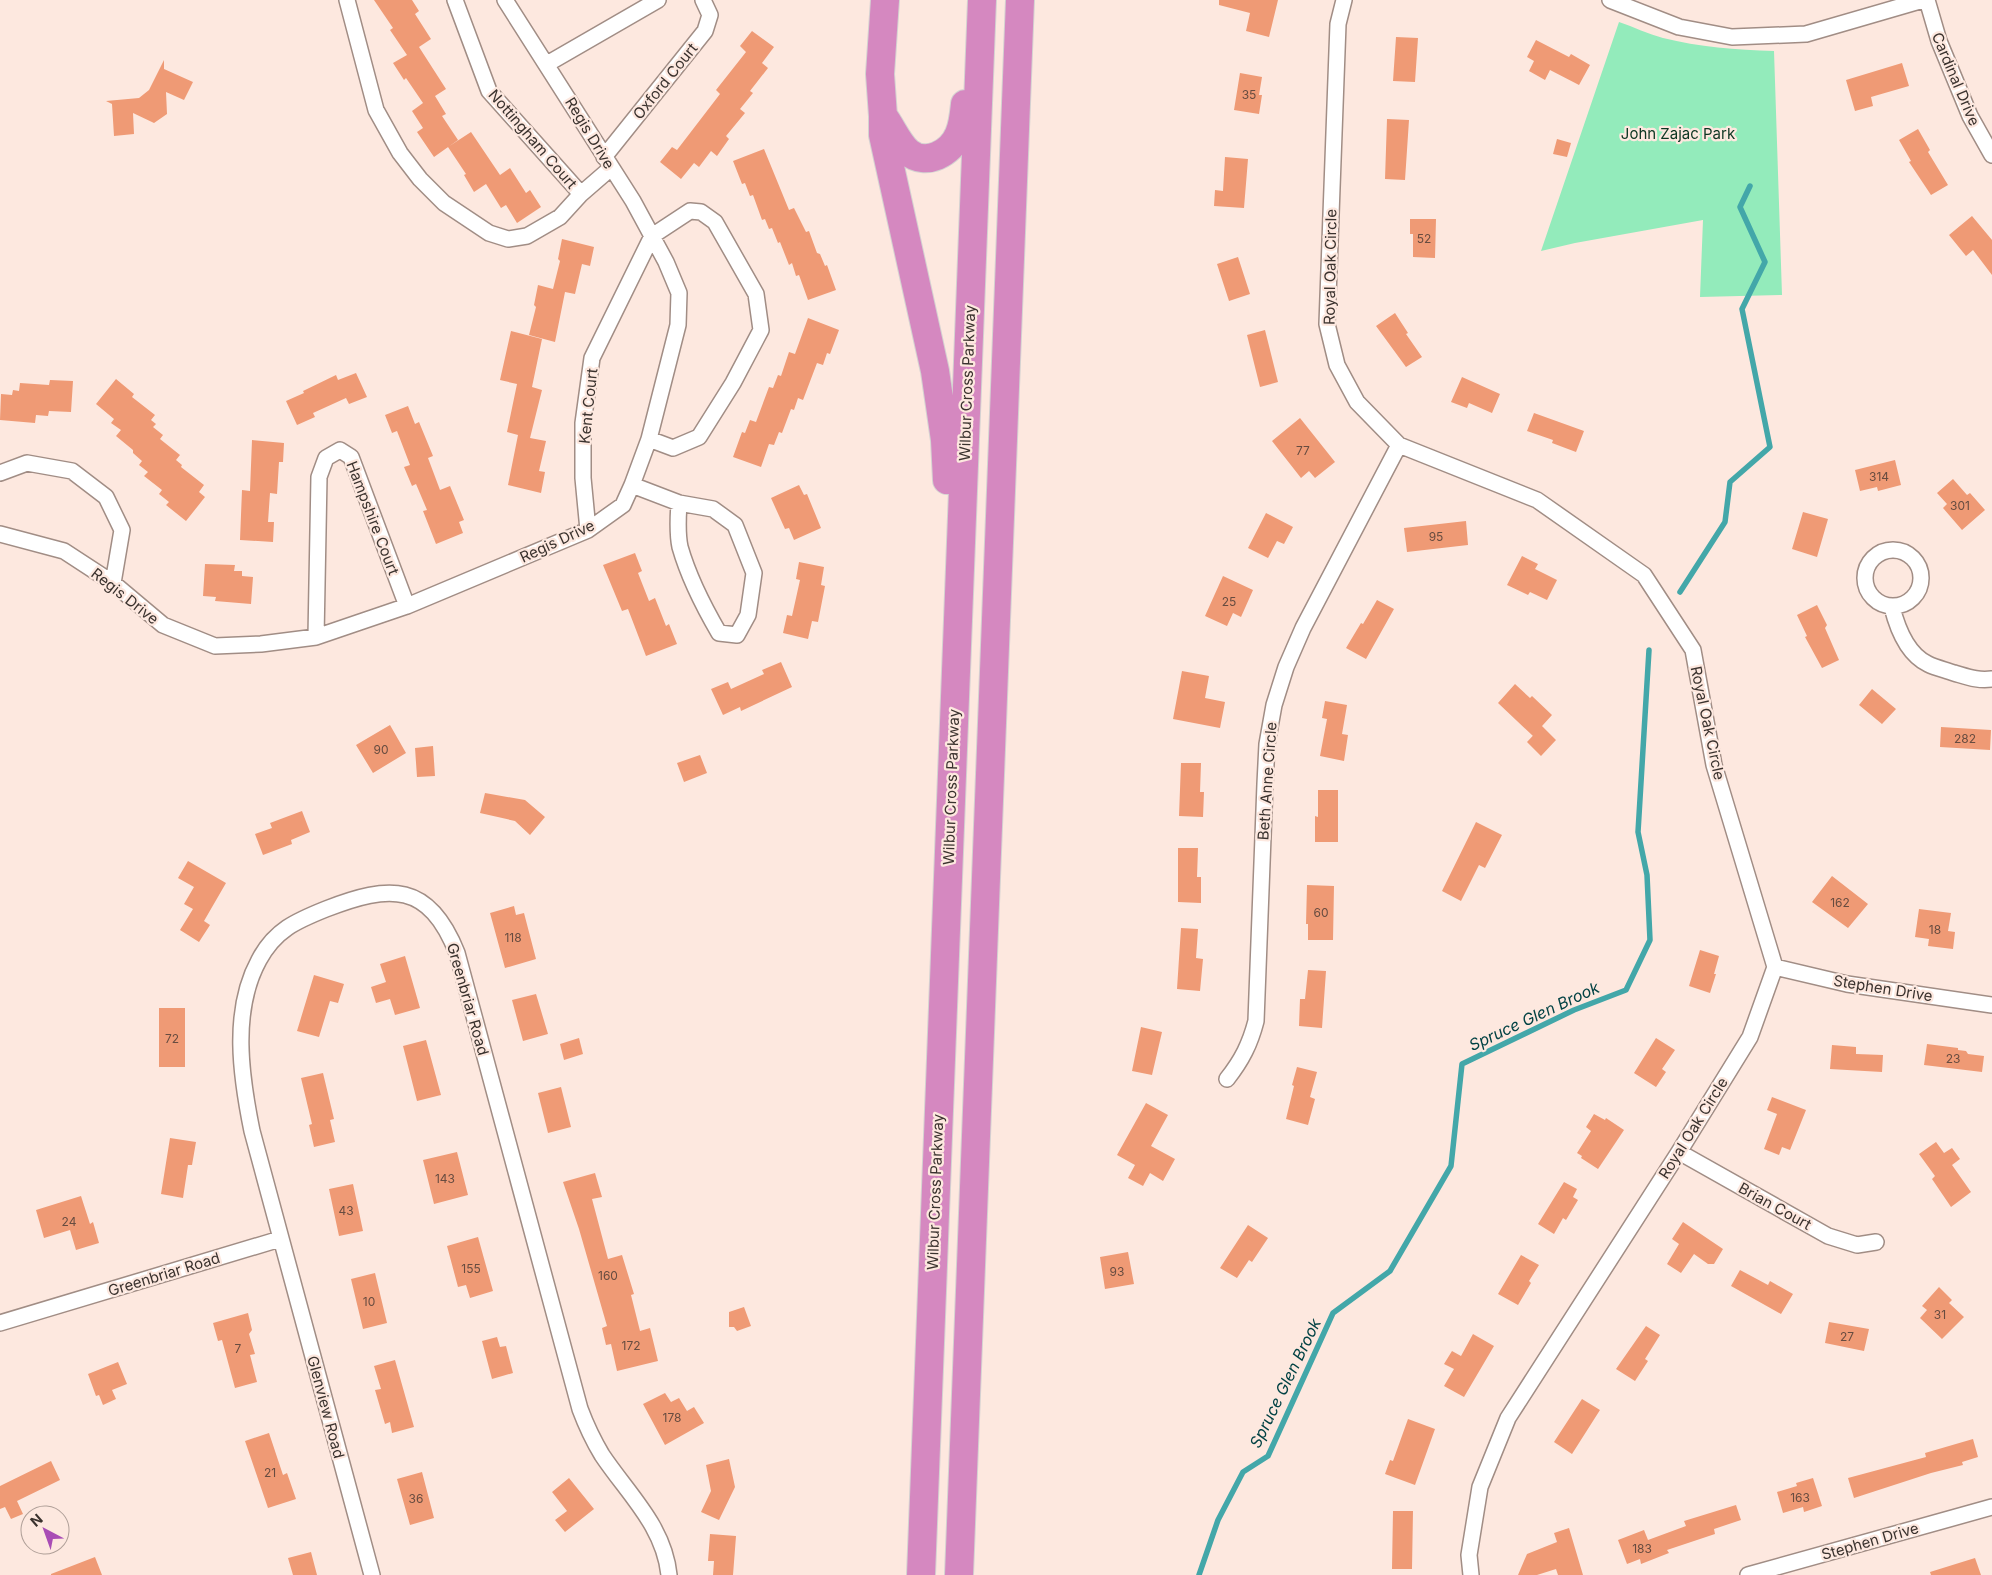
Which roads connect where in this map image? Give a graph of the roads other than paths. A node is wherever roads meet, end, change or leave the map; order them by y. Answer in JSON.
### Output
{"nodes":[{"id":1,"x":347,"y":0,"type":"edge"},
{"id":2,"x":455,"y":0,"type":"edge"},
{"id":3,"x":505,"y":0,"type":"edge"},
{"id":4,"x":658,"y":0,"type":"edge"},
{"id":5,"x":703,"y":0,"type":"edge"},
{"id":6,"x":885,"y":0,"type":"edge"},
{"id":7,"x":982,"y":0,"type":"edge"},
{"id":8,"x":1020,"y":0,"type":"edge"},
{"id":9,"x":1344,"y":0,"type":"edge"},
{"id":10,"x":1610,"y":0,"type":"edge"},
{"id":11,"x":1922,"y":0,"type":"edge"},
{"id":12,"x":1927,"y":0,"type":"edge"},
{"id":13,"x":980,"y":40,"type":"junction"},
{"id":14,"x":547,"y":64,"type":"junction"},
{"id":15,"x":883,"y":116,"type":"junction"},
{"id":16,"x":1992,"y":155,"type":"edge"},
{"id":17,"x":608,"y":162,"type":"junction"},
{"id":18,"x":581,"y":194,"type":"junction"},
{"id":19,"x":652,"y":236,"type":"junction"},
{"id":20,"x":649,"y":440,"type":"junction"},
{"id":21,"x":1399,"y":445,"type":"junction"},
{"id":22,"x":0,"y":473,"type":"edge"},
{"id":23,"x":632,"y":485,"type":"junction"},
{"id":24,"x":679,"y":503,"type":"junction"},
{"id":25,"x":588,"y":530,"type":"junction"},
{"id":26,"x":0,"y":534,"type":"edge"},
{"id":27,"x":113,"y":583,"type":"junction"},
{"id":28,"x":407,"y":606,"type":"junction"},
{"id":29,"x":1892,"y":606,"type":"dead end"},
{"id":30,"x":958,"y":613,"type":"junction"},
{"id":31,"x":316,"y":637,"type":"junction"},
{"id":32,"x":1992,"y":680,"type":"edge"},
{"id":33,"x":1775,"y":967,"type":"junction"},
{"id":34,"x":1992,"y":1005,"type":"edge"},
{"id":35,"x":1227,"y":1079,"type":"dead end"},
{"id":36,"x":1679,"y":1152,"type":"junction"},
{"id":37,"x":280,"y":1239,"type":"junction"},
{"id":38,"x":1876,"y":1242,"type":"dead end"},
{"id":39,"x":0,"y":1323,"type":"edge"},
{"id":40,"x":1992,"y":1507,"type":"edge"},
{"id":41,"x":372,"y":1575,"type":"edge"},
{"id":42,"x":669,"y":1575,"type":"edge"},
{"id":43,"x":920,"y":1575,"type":"edge"},
{"id":44,"x":959,"y":1575,"type":"edge"},
{"id":45,"x":1471,"y":1575,"type":"edge"},
{"id":46,"x":1748,"y":1575,"type":"edge"}],
"edges":[{"from":1,"to":18,"type":"street","name":"Nottingham Court"},
{"from":2,"to":18,"type":"street","name":"Nottingham Court"},
{"from":3,"to":14,"type":"street","name":"Regis Drive"},
{"from":4,"to":14,"type":"street"},
{"from":5,"to":17,"type":"street","name":"Oxford Court"},
{"from":6,"to":15,"type":"highway"},
{"from":7,"to":13,"type":"highway","name":"Wilbur Cross Parkway"},
{"from":8,"to":44,"type":"highway"},
{"from":9,"to":21,"type":"street","name":"Royal Oak Circle"},
{"from":10,"to":11,"type":"street"},
{"from":12,"to":16,"type":"street","name":"Cardinal Drive"},
{"from":13,"to":15,"type":"highway"},
{"from":13,"to":30,"type":"highway","name":"Wilbur Cross Parkway"},
{"from":14,"to":17,"type":"street","name":"Regis Drive"},
{"from":15,"to":30,"type":"highway"},
{"from":17,"to":18,"type":"street","name":"Nottingham Court"},
{"from":17,"to":19,"type":"street","name":"Regis Drive"},
{"from":19,"to":20,"type":"street","name":"Regis Drive"},
{"from":19,"to":20,"type":"street"},
{"from":19,"to":25,"type":"street","name":"Kent Court"},
{"from":20,"to":23,"type":"street","name":"Regis Drive"},
{"from":21,"to":33,"type":"street","name":"Royal Oak Circle"},
{"from":21,"to":35,"type":"street","name":"Beth Anne Circle"},
{"from":22,"to":27,"type":"street"},
{"from":23,"to":24,"type":"street"},
{"from":23,"to":25,"type":"street","name":"Regis Drive"},
{"from":24,"to":24,"type":"street"},
{"from":25,"to":28,"type":"street","name":"Regis Drive"},
{"from":26,"to":27,"type":"street","name":"Regis Drive"},
{"from":27,"to":31,"type":"street","name":"Regis Drive"},
{"from":28,"to":31,"type":"street","name":"Regis Drive"},
{"from":28,"to":31,"type":"street","name":"Hampshire Court"},
{"from":29,"to":32,"type":"street"},
{"from":30,"to":43,"type":"highway","name":"Wilbur Cross Parkway"},
{"from":33,"to":34,"type":"street","name":"Stephen Drive"},
{"from":33,"to":36,"type":"street","name":"Royal Oak Circle"},
{"from":36,"to":38,"type":"street","name":"Brian Court"},
{"from":36,"to":45,"type":"street","name":"Royal Oak Circle"},
{"from":37,"to":39,"type":"street","name":"Greenbriar Road"},
{"from":37,"to":41,"type":"street","name":"Glenview Road"},
{"from":37,"to":42,"type":"street","name":"Greenbriar Road"},
{"from":40,"to":46,"type":"street","name":"Stephen Drive"}]}
